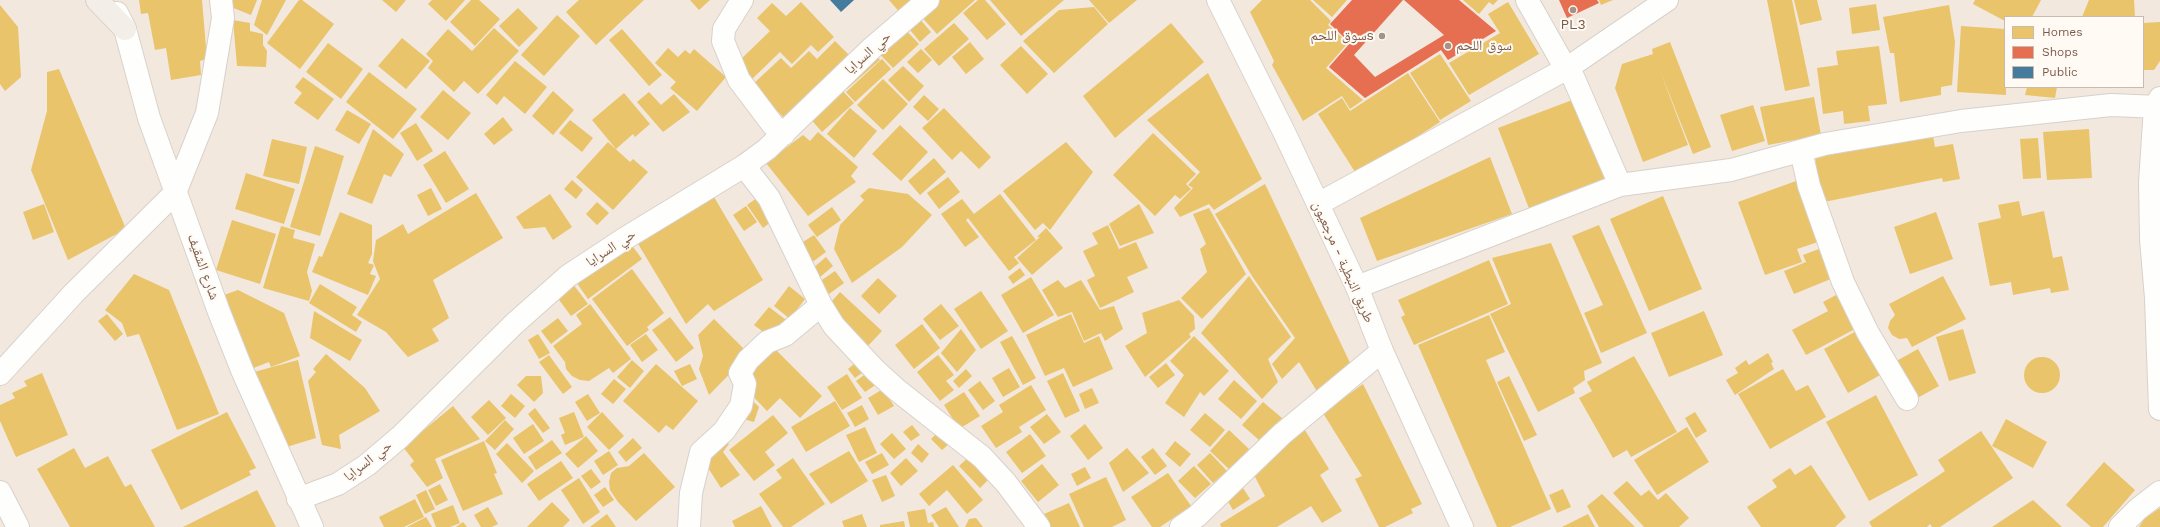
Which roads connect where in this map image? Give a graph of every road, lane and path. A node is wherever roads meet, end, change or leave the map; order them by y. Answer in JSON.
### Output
{"nodes":[{"id":1,"x":97,"y":0,"type":"edge"},
{"id":2,"x":112,"y":0,"type":"edge"},
{"id":3,"x":221,"y":0,"type":"edge"},
{"id":4,"x":742,"y":0,"type":"edge"},
{"id":5,"x":928,"y":0,"type":"edge"},
{"id":6,"x":1218,"y":0,"type":"edge"},
{"id":7,"x":1527,"y":0,"type":"edge"},
{"id":8,"x":1667,"y":0,"type":"edge"},
{"id":9,"x":125,"y":29,"type":"junction"},
{"id":10,"x":1566,"y":68,"type":"junction"},
{"id":11,"x":2158,"y":104,"type":"edge"},
{"id":12,"x":784,"y":134,"type":"junction"},
{"id":13,"x":1801,"y":151,"type":"junction"},
{"id":14,"x":744,"y":166,"type":"junction"},
{"id":15,"x":1620,"y":185,"type":"junction"},
{"id":16,"x":175,"y":193,"type":"junction"},
{"id":17,"x":1318,"y":204,"type":"junction"},
{"id":18,"x":1358,"y":287,"type":"junction"},
{"id":19,"x":821,"y":305,"type":"junction"},
{"id":20,"x":1382,"y":351,"type":"junction"},
{"id":21,"x":0,"y":374,"type":"edge"},
{"id":22,"x":1907,"y":400,"type":"dead end"},
{"id":23,"x":2160,"y":409,"type":"edge"},
{"id":24,"x":0,"y":492,"type":"edge"},
{"id":25,"x":2160,"y":492,"type":"edge"},
{"id":26,"x":298,"y":500,"type":"junction"},
{"id":27,"x":18,"y":527,"type":"edge"},
{"id":28,"x":312,"y":527,"type":"edge"},
{"id":29,"x":689,"y":527,"type":"edge"},
{"id":30,"x":1039,"y":527,"type":"edge"},
{"id":31,"x":1181,"y":527,"type":"edge"},
{"id":32,"x":1462,"y":527,"type":"edge"},
{"id":33,"x":2120,"y":527,"type":"edge"}],
"edges":[{"from":1,"to":9,"type":"main road"},
{"from":2,"to":9,"type":"street","name":"شارع الشقيف"},
{"from":3,"to":16,"type":"street"},
{"from":4,"to":12,"type":"street"},
{"from":5,"to":12,"type":"street","name":"حي السرايا"},
{"from":6,"to":17,"type":"street","name":"طريق النبطية - مرجعيون"},
{"from":7,"to":10,"type":"street"},
{"from":8,"to":10,"type":"street"},
{"from":9,"to":16,"type":"street","name":"شارع الشقيف"},
{"from":10,"to":15,"type":"street"},
{"from":10,"to":17,"type":"street"},
{"from":11,"to":13,"type":"street"},
{"from":11,"to":23,"type":"street"},
{"from":12,"to":14,"type":"street","name":"حي السرايا"},
{"from":13,"to":15,"type":"street"},
{"from":13,"to":22,"type":"street"},
{"from":14,"to":19,"type":"street"},
{"from":14,"to":26,"type":"street","name":"حي السرايا"},
{"from":15,"to":18,"type":"street"},
{"from":16,"to":21,"type":"street"},
{"from":16,"to":26,"type":"street","name":"شارع الشقيف"},
{"from":17,"to":18,"type":"street","name":"طريق النبطية - مرجعيون"},
{"from":18,"to":20,"type":"street","name":"طريق النبطية - مرجعيون"},
{"from":19,"to":29,"type":"street"},
{"from":19,"to":30,"type":"street"},
{"from":20,"to":31,"type":"street"},
{"from":20,"to":32,"type":"street","name":"طريق النبطية - مرجعيون"},
{"from":24,"to":27,"type":"street"},
{"from":25,"to":33,"type":"street"},
{"from":26,"to":28,"type":"street","name":"شارع الشقيف"}]}
